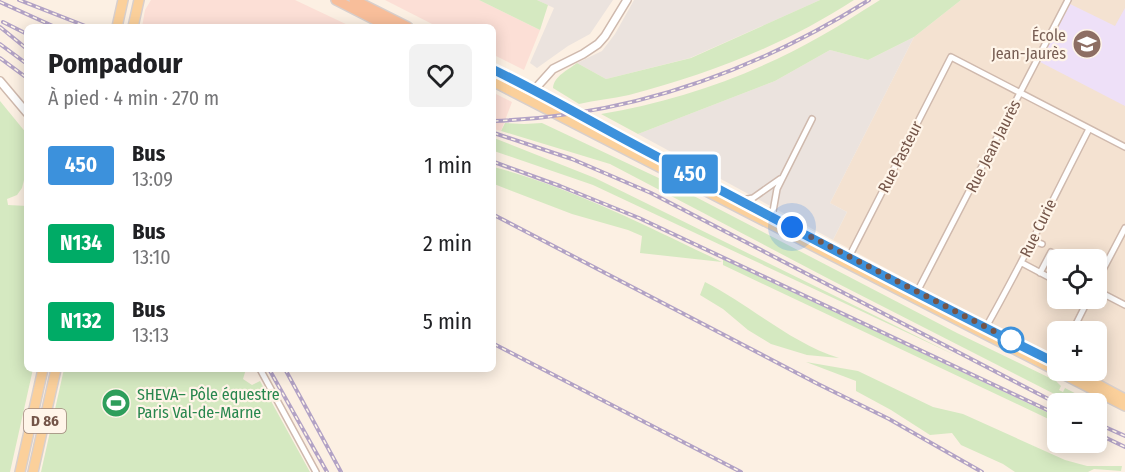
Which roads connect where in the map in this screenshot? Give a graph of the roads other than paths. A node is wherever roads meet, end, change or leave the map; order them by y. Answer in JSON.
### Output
{"nodes":[{"id":1,"x":123,"y":0,"type":"edge"},
{"id":2,"x":139,"y":0,"type":"edge"},
{"id":3,"x":336,"y":0,"type":"edge"},
{"id":4,"x":354,"y":0,"type":"edge"},
{"id":5,"x":627,"y":0,"type":"edge"},
{"id":6,"x":1068,"y":0,"type":"edge"},
{"id":7,"x":117,"y":24,"type":"edge"},
{"id":8,"x":134,"y":24,"type":"edge"},
{"id":9,"x":383,"y":24,"type":"edge"},
{"id":10,"x":402,"y":24,"type":"edge"},
{"id":11,"x":496,"y":71,"type":"edge"},
{"id":12,"x":0,"y":81,"type":"edge"},
{"id":13,"x":496,"y":82,"type":"edge"},
{"id":14,"x":496,"y":83,"type":"edge"},
{"id":15,"x":535,"y":89,"type":"junction"},
{"id":16,"x":1020,"y":93,"type":"junction"},
{"id":17,"x":24,"y":109,"type":"edge"},
{"id":18,"x":812,"y":119,"type":"dead end"},
{"id":19,"x":1089,"y":129,"type":"junction"},
{"id":20,"x":1125,"y":147,"type":"edge"},
{"id":21,"x":782,"y":178,"type":"junction"},
{"id":22,"x":739,"y":200,"type":"junction"},
{"id":23,"x":772,"y":217,"type":"junction"},
{"id":24,"x":1125,"y":228,"type":"edge"},
{"id":25,"x":1033,"y":241,"type":"junction"},
{"id":26,"x":1042,"y":244,"type":"dead end"},
{"id":27,"x":849,"y":257,"type":"junction"},
{"id":28,"x":1047,"y":260,"type":"edge"},
{"id":29,"x":1107,"y":262,"type":"edge"},
{"id":30,"x":1022,"y":263,"type":"junction"},
{"id":31,"x":1040,"y":273,"type":"junction"},
{"id":32,"x":1047,"y":276,"type":"edge"},
{"id":33,"x":917,"y":292,"type":"junction"},
{"id":34,"x":1107,"y":296,"type":"edge"},
{"id":35,"x":1125,"y":305,"type":"edge"},
{"id":36,"x":986,"y":327,"type":"junction"},
{"id":37,"x":1047,"y":360,"type":"edge"},
{"id":38,"x":1047,"y":360,"type":"edge"},
{"id":39,"x":42,"y":372,"type":"edge"},
{"id":40,"x":55,"y":372,"type":"edge"},
{"id":41,"x":262,"y":372,"type":"edge"},
{"id":42,"x":1083,"y":381,"type":"edge"},
{"id":43,"x":1091,"y":381,"type":"edge"},
{"id":44,"x":1125,"y":399,"type":"edge"},
{"id":45,"x":1125,"y":406,"type":"edge"},
{"id":46,"x":20,"y":472,"type":"edge"},
{"id":47,"x":33,"y":472,"type":"edge"},
{"id":48,"x":316,"y":472,"type":"edge"}],
"edges":[{"from":1,"to":7,"type":"main road"},
{"from":2,"to":8,"type":"main road"},
{"from":3,"to":9,"type":"highway"},
{"from":4,"to":10,"type":"highway"},
{"from":5,"to":15,"type":"street"},
{"from":6,"to":16,"type":"street","name":"Rue Jean Jaurès"},
{"from":11,"to":15,"type":"main road"},
{"from":12,"to":17,"type":"street"},
{"from":13,"to":15,"type":"street"},
{"from":14,"to":37,"type":"main road"},
{"from":15,"to":22,"type":"main road"},
{"from":16,"to":19,"type":"street"},
{"from":16,"to":27,"type":"street","name":"Rue Pasteur"},
{"from":16,"to":33,"type":"street","name":"Rue Jean Jaurès"},
{"from":18,"to":21,"type":"street"},
{"from":19,"to":20,"type":"street"},
{"from":19,"to":25,"type":"street","name":"Rue Curie"},
{"from":21,"to":22,"type":"street"},
{"from":21,"to":23,"type":"street"},
{"from":22,"to":23,"type":"main road"},
{"from":23,"to":27,"type":"main road"},
{"from":24,"to":29,"type":"street"},
{"from":25,"to":26,"type":"street"},
{"from":25,"to":30,"type":"street","name":"Rue Curie"},
{"from":27,"to":33,"type":"main road"},
{"from":28,"to":31,"type":"street"},
{"from":30,"to":31,"type":"street"},
{"from":30,"to":36,"type":"street","name":"Rue Curie"},
{"from":31,"to":32,"type":"street"},
{"from":33,"to":36,"type":"main road"},
{"from":34,"to":35,"type":"street"},
{"from":36,"to":38,"type":"main road"},
{"from":39,"to":46,"type":"main road","number":"D 86"},
{"from":40,"to":47,"type":"main road","number":"D 86"},
{"from":41,"to":48,"type":"street"},
{"from":42,"to":45,"type":"main road"},
{"from":43,"to":44,"type":"main road"}]}
